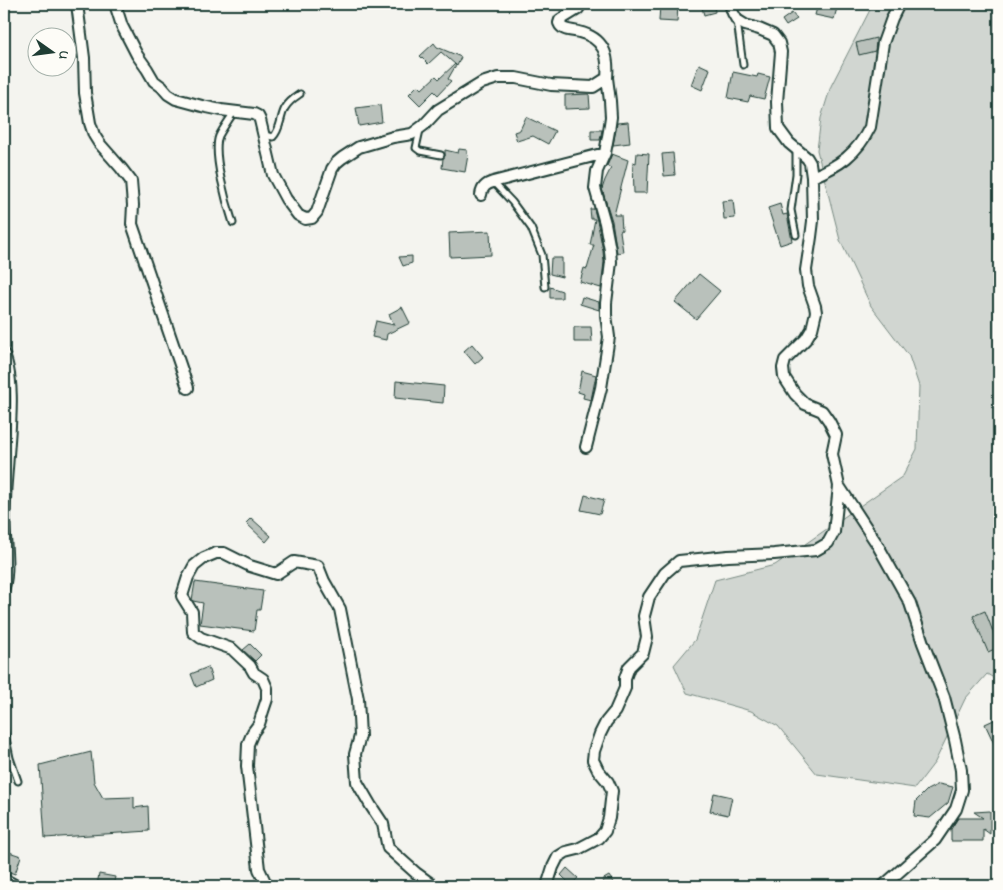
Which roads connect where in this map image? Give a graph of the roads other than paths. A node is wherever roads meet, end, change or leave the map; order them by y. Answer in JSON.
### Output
{"nodes":[{"id":1,"x":76,"y":4,"type":"edge"},
{"id":2,"x":115,"y":4,"type":"edge"},
{"id":3,"x":581,"y":4,"type":"edge"},
{"id":4,"x":730,"y":4,"type":"edge"},
{"id":5,"x":899,"y":4,"type":"edge"},
{"id":6,"x":737,"y":20,"type":"junction"},
{"id":7,"x":743,"y":65,"type":"dead end"},
{"id":8,"x":607,"y":78,"type":"junction"},
{"id":9,"x":300,"y":94,"type":"dead end"},
{"id":10,"x":234,"y":112,"type":"junction"},
{"id":11,"x":420,"y":128,"type":"junction"},
{"id":12,"x":264,"y":135,"type":"junction"},
{"id":13,"x":796,"y":150,"type":"junction"},
{"id":14,"x":605,"y":153,"type":"junction"},
{"id":15,"x":441,"y":154,"type":"dead end"},
{"id":16,"x":812,"y":177,"type":"junction"},
{"id":17,"x":493,"y":182,"type":"junction"},
{"id":18,"x":481,"y":195,"type":"dead end"},
{"id":19,"x":233,"y":223,"type":"dead end"},
{"id":20,"x":796,"y":235,"type":"dead end"},
{"id":21,"x":544,"y":287,"type":"dead end"},
{"id":22,"x":4,"y":349,"type":"edge"},
{"id":23,"x":188,"y":388,"type":"dead end"},
{"id":24,"x":586,"y":447,"type":"dead end"},
{"id":25,"x":839,"y":486,"type":"junction"},
{"id":26,"x":6,"y":505,"type":"edge"},
{"id":27,"x":4,"y":594,"type":"edge"},
{"id":28,"x":4,"y":729,"type":"edge"},
{"id":29,"x":18,"y":782,"type":"dead end"},
{"id":30,"x":4,"y":879,"type":"edge"},
{"id":31,"x":14,"y":886,"type":"edge"},
{"id":32,"x":266,"y":886,"type":"edge"},
{"id":33,"x":434,"y":886,"type":"edge"},
{"id":34,"x":547,"y":886,"type":"edge"},
{"id":35,"x":883,"y":886,"type":"edge"}],
"edges":[{"from":1,"to":23,"type":"street"},
{"from":2,"to":10,"type":"street"},
{"from":3,"to":8,"type":"street"},
{"from":4,"to":6,"type":"street"},
{"from":5,"to":16,"type":"street"},
{"from":6,"to":7,"type":"lane"},
{"from":6,"to":13,"type":"street"},
{"from":8,"to":11,"type":"street"},
{"from":8,"to":14,"type":"street"},
{"from":9,"to":12,"type":"lane"},
{"from":10,"to":12,"type":"street"},
{"from":10,"to":19,"type":"lane"},
{"from":11,"to":12,"type":"street"},
{"from":11,"to":15,"type":"lane"},
{"from":13,"to":16,"type":"street"},
{"from":13,"to":20,"type":"lane"},
{"from":14,"to":17,"type":"street"},
{"from":14,"to":24,"type":"street"},
{"from":16,"to":25,"type":"street"},
{"from":17,"to":18,"type":"street"},
{"from":17,"to":21,"type":"lane"},
{"from":22,"to":26,"type":"lane"},
{"from":25,"to":34,"type":"street"},
{"from":25,"to":35,"type":"street"},
{"from":26,"to":27,"type":"lane"},
{"from":28,"to":29,"type":"lane"},
{"from":30,"to":31,"type":"street"},
{"from":32,"to":33,"type":"street"}]}
